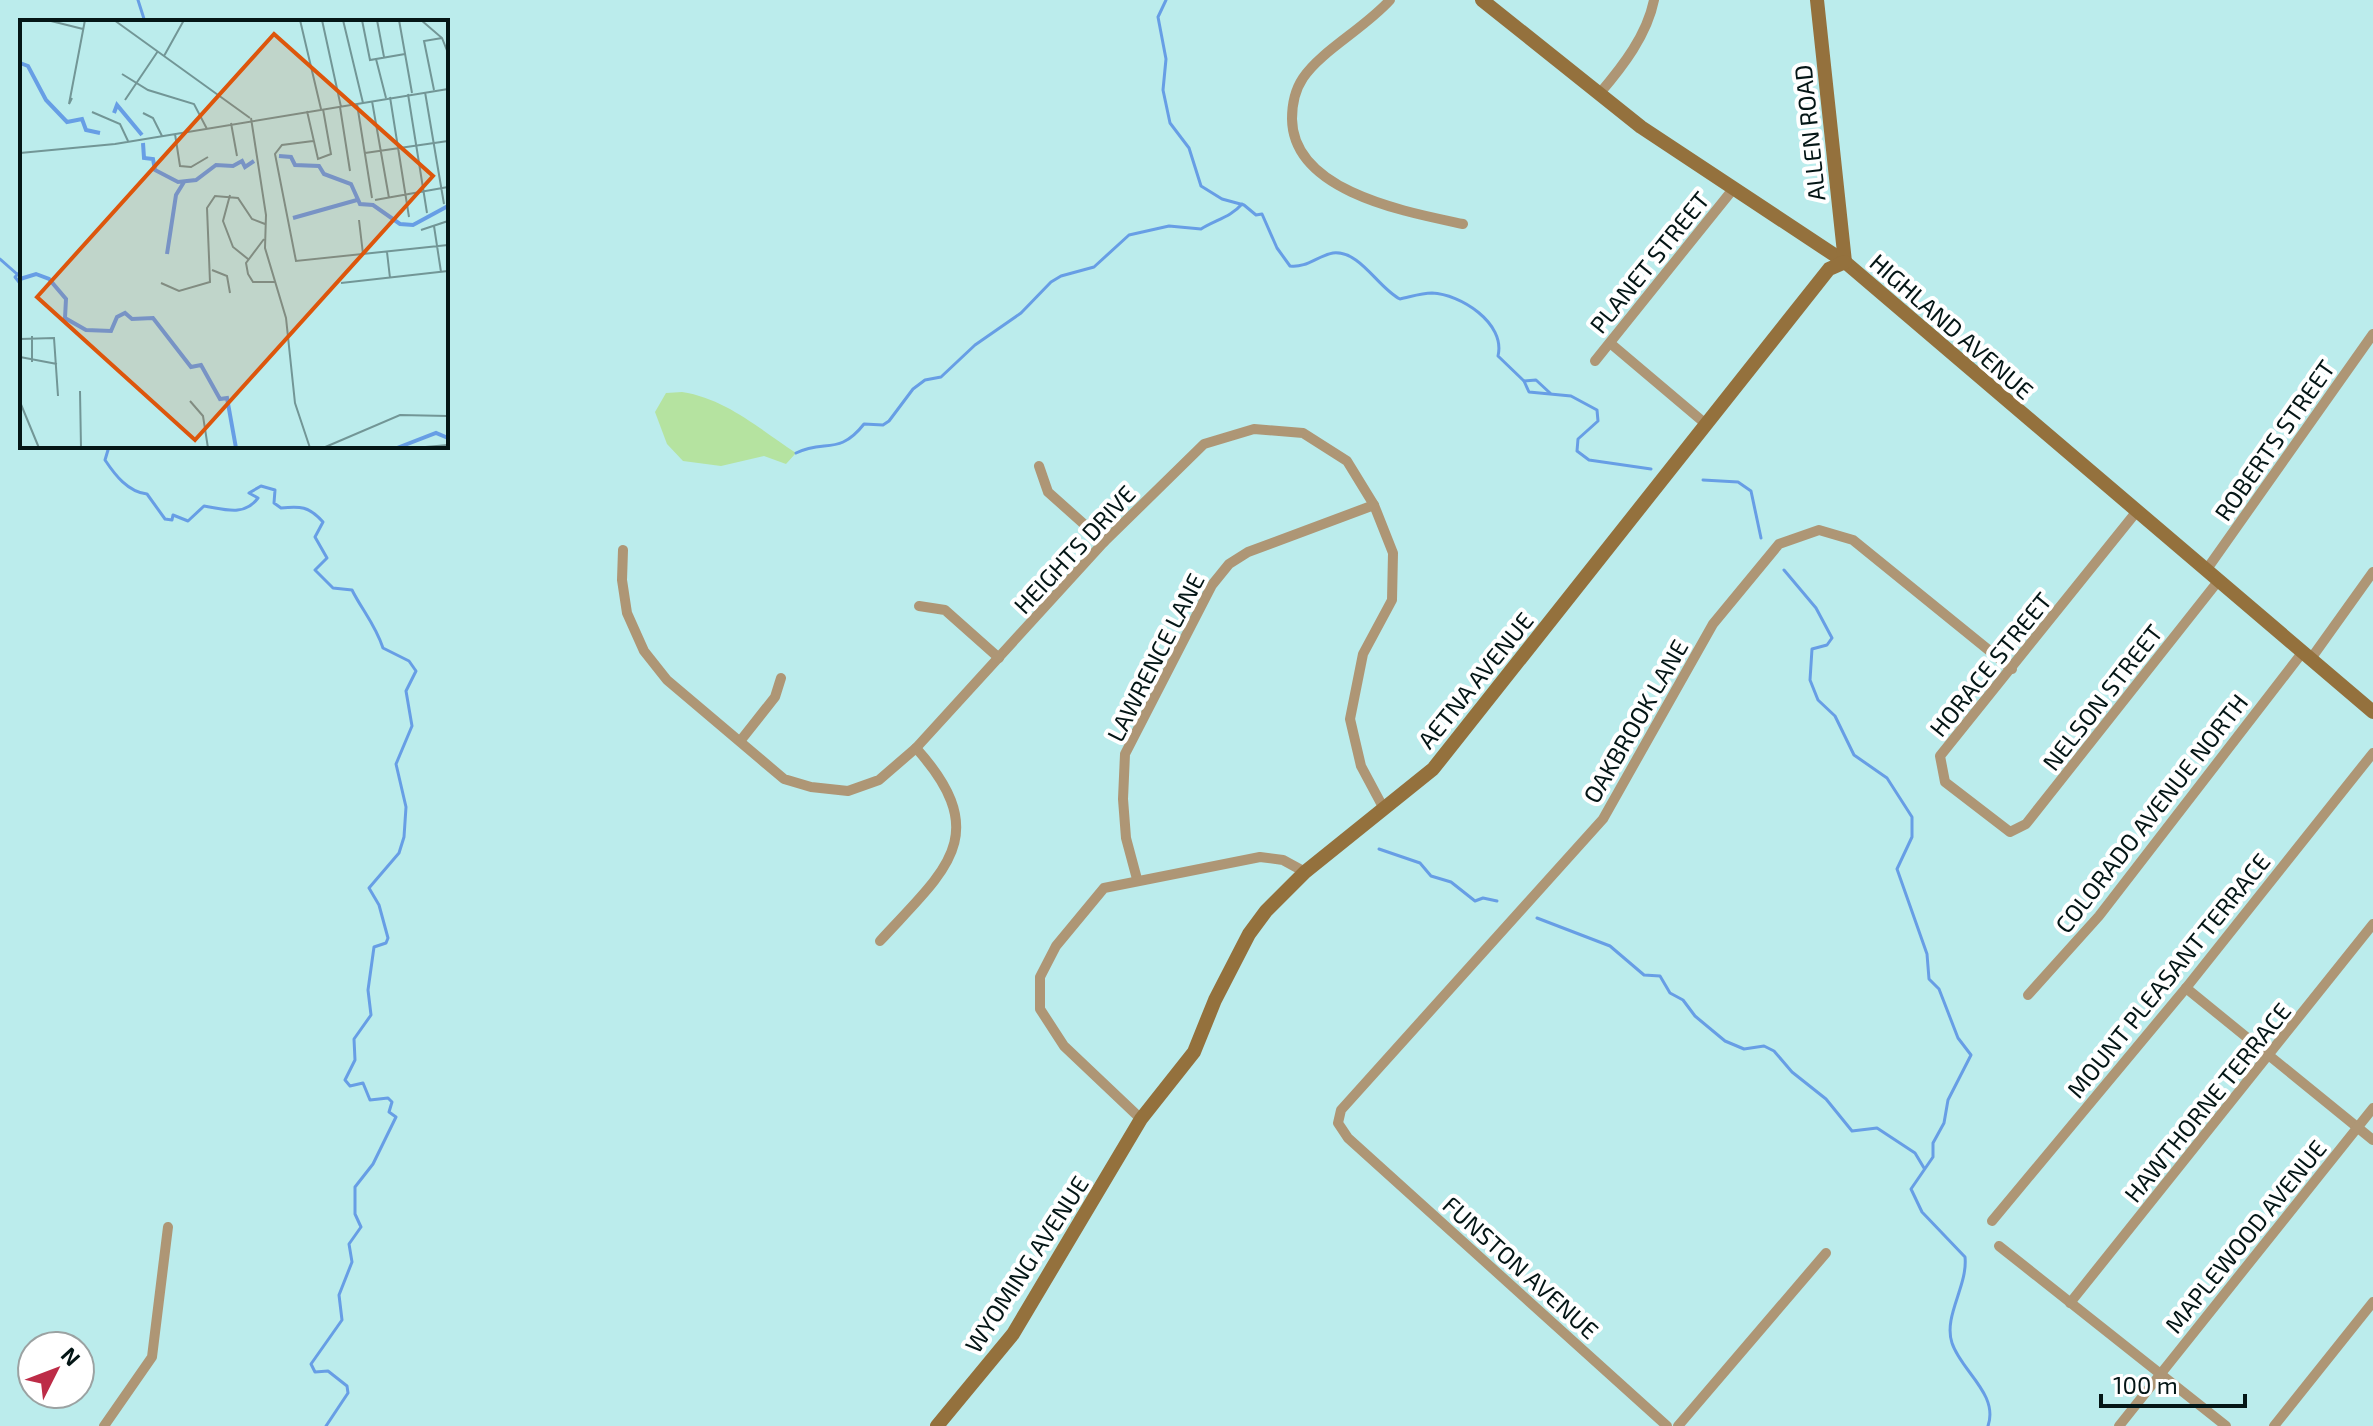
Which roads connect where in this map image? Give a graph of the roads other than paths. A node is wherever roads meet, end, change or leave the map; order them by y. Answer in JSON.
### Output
{"nodes":[{"id":1,"x":1390,"y":0,"type":"edge"},
{"id":2,"x":1482,"y":0,"type":"edge"},
{"id":3,"x":1654,"y":0,"type":"edge"},
{"id":4,"x":1817,"y":0,"type":"edge"},
{"id":5,"x":1600,"y":93,"type":"junction"},
{"id":6,"x":1734,"y":188,"type":"junction"},
{"id":7,"x":1463,"y":224,"type":"dead end"},
{"id":8,"x":1845,"y":262,"type":"junction"},
{"id":9,"x":2373,"y":334,"type":"edge"},
{"id":10,"x":1610,"y":343,"type":"junction"},
{"id":11,"x":1595,"y":361,"type":"dead end"},
{"id":12,"x":1707,"y":425,"type":"junction"},
{"id":13,"x":1039,"y":466,"type":"dead end"},
{"id":14,"x":1374,"y":505,"type":"junction"},
{"id":15,"x":2137,"y":511,"type":"junction"},
{"id":16,"x":1104,"y":542,"type":"junction"},
{"id":17,"x":623,"y":550,"type":"dead end"},
{"id":18,"x":2207,"y":569,"type":"junction"},
{"id":19,"x":2373,"y":572,"type":"edge"},
{"id":20,"x":2219,"y":580,"type":"junction"},
{"id":21,"x":919,"y":606,"type":"dead end"},
{"id":22,"x":2306,"y":657,"type":"junction"},
{"id":23,"x":999,"y":658,"type":"junction"},
{"id":24,"x":2012,"y":669,"type":"junction"},
{"id":25,"x":781,"y":678,"type":"dead end"},
{"id":26,"x":2373,"y":712,"type":"edge"},
{"id":27,"x":741,"y":740,"type":"junction"},
{"id":28,"x":916,"y":748,"type":"junction"},
{"id":29,"x":2373,"y":753,"type":"edge"},
{"id":30,"x":1384,"y":809,"type":"junction"},
{"id":31,"x":2010,"y":832,"type":"joint"},
{"id":32,"x":1305,"y":872,"type":"junction"},
{"id":33,"x":1137,"y":879,"type":"junction"},
{"id":34,"x":2373,"y":924,"type":"edge"},
{"id":35,"x":880,"y":941,"type":"dead end"},
{"id":36,"x":2186,"y":988,"type":"junction"},
{"id":37,"x":2028,"y":995,"type":"dead end"},
{"id":38,"x":2270,"y":1056,"type":"junction"},
{"id":39,"x":2373,"y":1108,"type":"edge"},
{"id":40,"x":1141,"y":1119,"type":"junction"},
{"id":41,"x":2358,"y":1127,"type":"junction"},
{"id":42,"x":1348,"y":1138,"type":"joint"},
{"id":43,"x":2373,"y":1140,"type":"edge"},
{"id":44,"x":1992,"y":1221,"type":"dead end"},
{"id":45,"x":168,"y":1227,"type":"dead end"},
{"id":46,"x":1999,"y":1246,"type":"dead end"},
{"id":47,"x":1826,"y":1253,"type":"dead end"},
{"id":48,"x":2373,"y":1302,"type":"edge"},
{"id":49,"x":2070,"y":1303,"type":"junction"},
{"id":50,"x":2160,"y":1374,"type":"junction"},
{"id":51,"x":104,"y":1426,"type":"edge"},
{"id":52,"x":937,"y":1426,"type":"edge"},
{"id":53,"x":1667,"y":1426,"type":"edge"},
{"id":54,"x":1678,"y":1426,"type":"edge"},
{"id":55,"x":2119,"y":1426,"type":"edge"},
{"id":56,"x":2226,"y":1426,"type":"edge"},
{"id":57,"x":2274,"y":1426,"type":"edge"}],
"edges":[{"from":1,"to":7,"type":"street"},
{"from":2,"to":5,"type":"street","name":"HIGHLAND AVENUE"},
{"from":3,"to":5,"type":"street"},
{"from":4,"to":8,"type":"street","name":"ALLEN ROAD"},
{"from":5,"to":6,"type":"street","name":"HIGHLAND AVENUE"},
{"from":6,"to":8,"type":"street","name":"HIGHLAND AVENUE"},
{"from":6,"to":10,"type":"street","name":"PLANET STREET"},
{"from":8,"to":12,"type":"street","name":"AETNA AVENUE"},
{"from":8,"to":15,"type":"street","name":"HIGHLAND AVENUE"},
{"from":9,"to":18,"type":"street","name":"ROBERTS STREET"},
{"from":10,"to":11,"type":"street","name":"PLANET STREET"},
{"from":10,"to":12,"type":"street"},
{"from":12,"to":30,"type":"street","name":"AETNA AVENUE"},
{"from":13,"to":16,"type":"street"},
{"from":14,"to":16,"type":"street","name":"HEIGHTS DRIVE"},
{"from":14,"to":30,"type":"street","name":"HEIGHTS DRIVE"},
{"from":14,"to":33,"type":"street","name":"LAWRENCE LANE"},
{"from":15,"to":18,"type":"street","name":"HIGHLAND AVENUE"},
{"from":15,"to":24,"type":"street","name":"HORACE STREET"},
{"from":16,"to":23,"type":"street","name":"HEIGHTS DRIVE"},
{"from":17,"to":27,"type":"street","name":"HEIGHTS DRIVE"},
{"from":18,"to":20,"type":"street","name":"HIGHLAND AVENUE"},
{"from":19,"to":22,"type":"street","name":"COLORADO AVENUE NORTH"},
{"from":20,"to":22,"type":"street","name":"HIGHLAND AVENUE"},
{"from":20,"to":31,"type":"street","name":"NELSON STREET"},
{"from":21,"to":23,"type":"street"},
{"from":22,"to":26,"type":"street","name":"HIGHLAND AVENUE"},
{"from":22,"to":37,"type":"street","name":"COLORADO AVENUE NORTH"},
{"from":23,"to":28,"type":"street","name":"HEIGHTS DRIVE"},
{"from":24,"to":31,"type":"street","name":"HORACE STREET"},
{"from":24,"to":42,"type":"street","name":"OAKBROOK LANE"},
{"from":25,"to":27,"type":"street"},
{"from":27,"to":28,"type":"street","name":"HEIGHTS DRIVE"},
{"from":28,"to":35,"type":"street"},
{"from":29,"to":36,"type":"street","name":"MOUNT PLEASANT TERRACE"},
{"from":30,"to":32,"type":"street","name":"AETNA AVENUE"},
{"from":32,"to":33,"type":"street"},
{"from":32,"to":40,"type":"street","name":"AETNA AVENUE"},
{"from":33,"to":40,"type":"street"},
{"from":34,"to":38,"type":"street","name":"HAWTHORNE TERRACE"},
{"from":36,"to":38,"type":"street"},
{"from":36,"to":44,"type":"street","name":"MOUNT PLEASANT TERRACE"},
{"from":38,"to":41,"type":"street"},
{"from":38,"to":49,"type":"street","name":"HAWTHORNE TERRACE"},
{"from":39,"to":41,"type":"street","name":"MAPLEWOOD AVENUE"},
{"from":40,"to":52,"type":"street","name":"WYOMING AVENUE"},
{"from":41,"to":43,"type":"street"},
{"from":41,"to":50,"type":"street","name":"MAPLEWOOD AVENUE"},
{"from":42,"to":53,"type":"street","name":"FUNSTON AVENUE"},
{"from":45,"to":51,"type":"street"},
{"from":46,"to":49,"type":"street"},
{"from":47,"to":54,"type":"street"},
{"from":48,"to":57,"type":"street"},
{"from":49,"to":50,"type":"street"},
{"from":50,"to":55,"type":"street","name":"MAPLEWOOD AVENUE"},
{"from":50,"to":56,"type":"street"}]}
